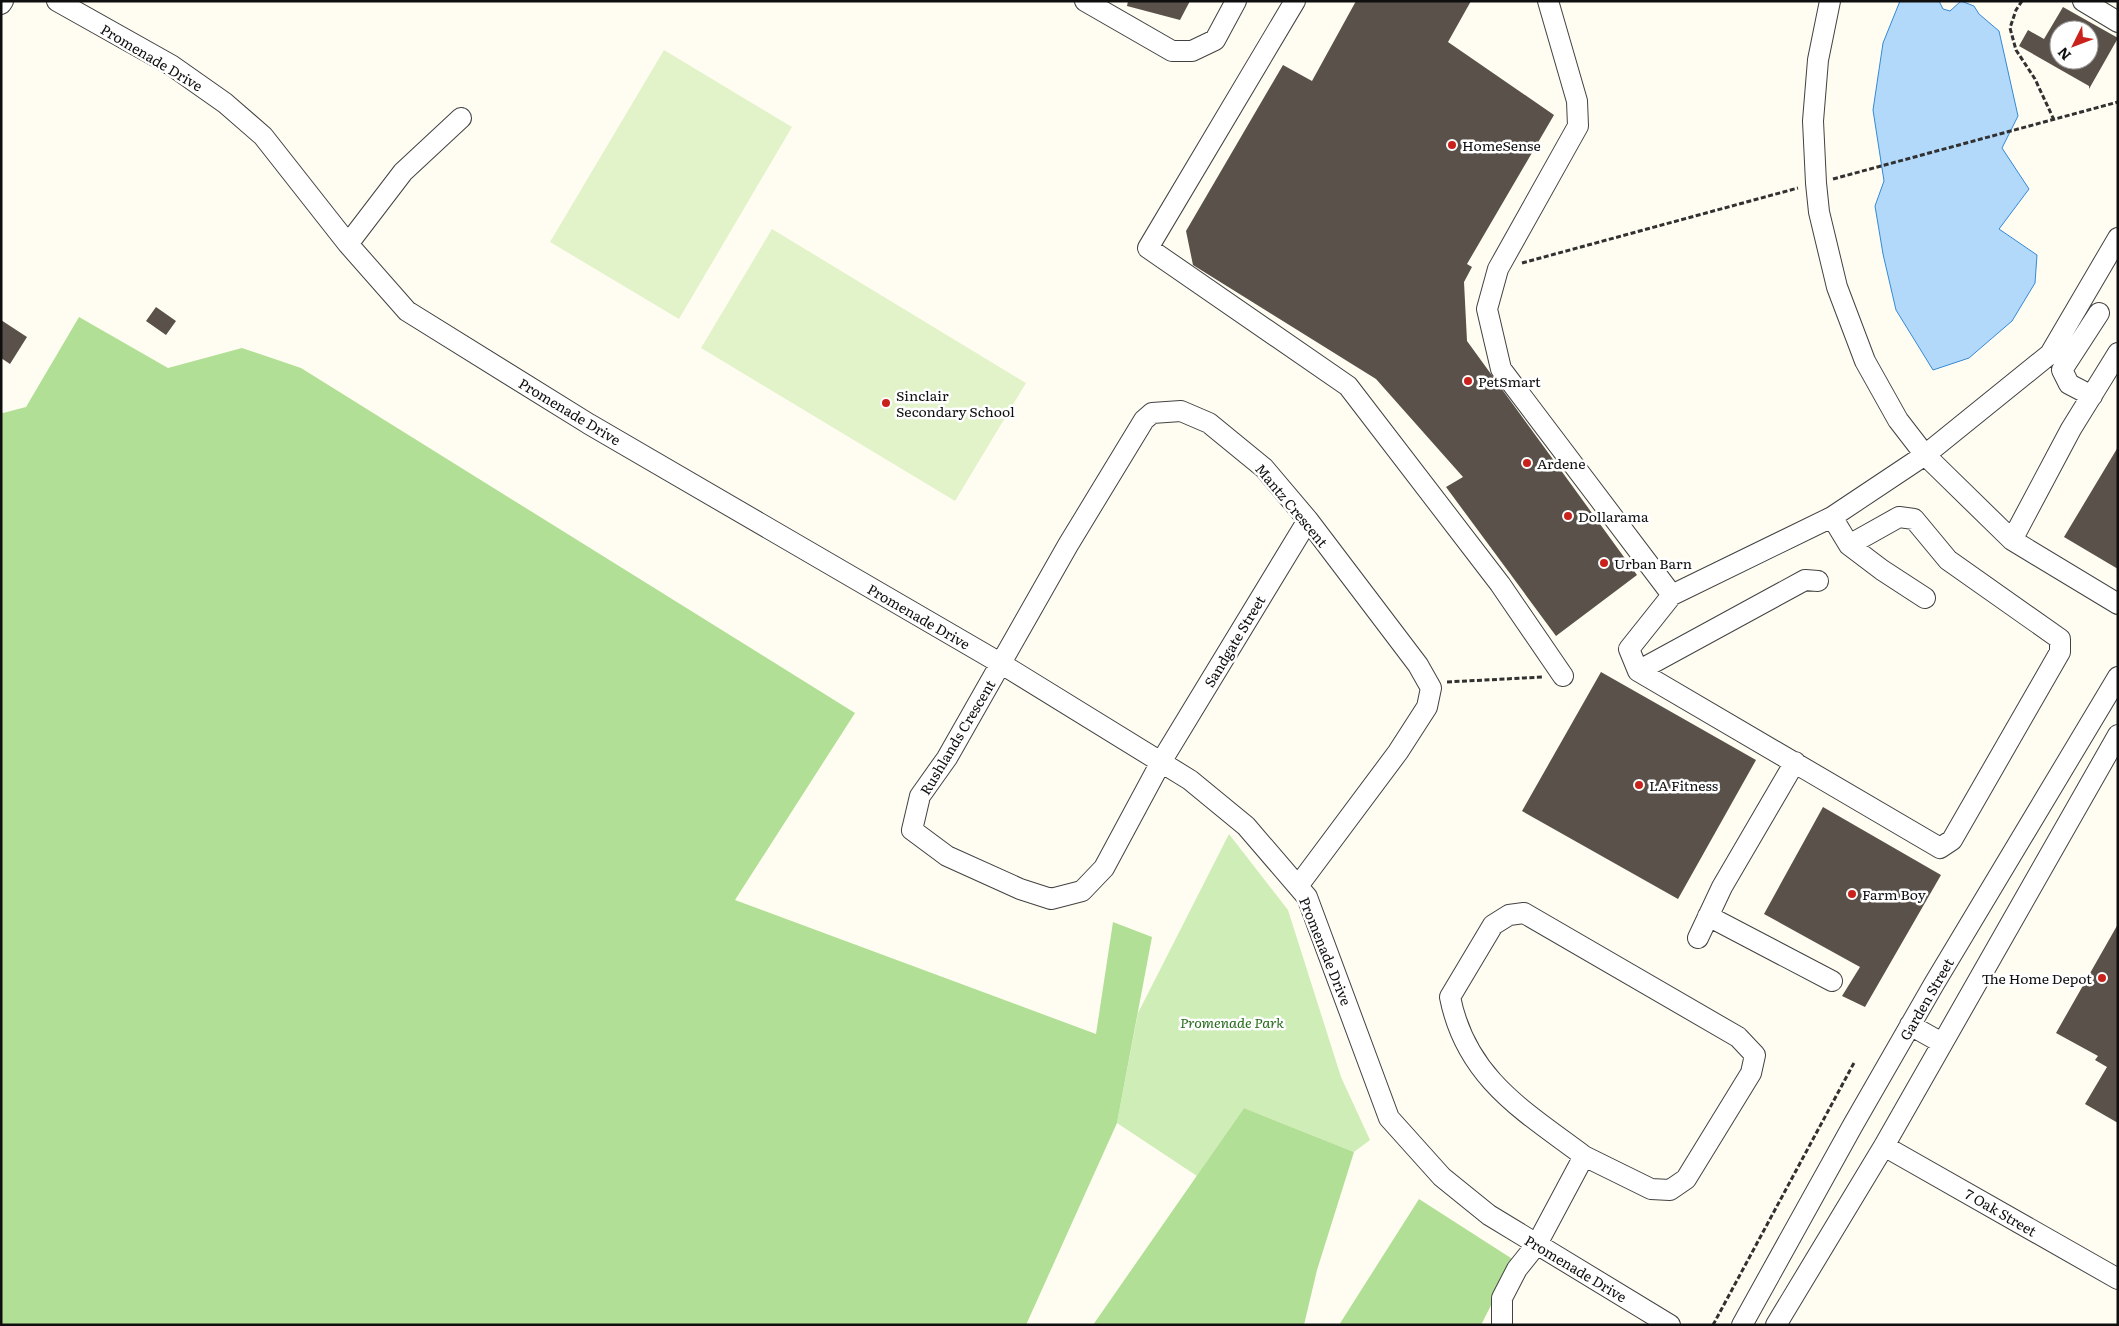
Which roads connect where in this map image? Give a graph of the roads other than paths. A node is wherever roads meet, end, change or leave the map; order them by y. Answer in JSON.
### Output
{"nodes":[{"id":1,"x":57,"y":1,"type":"edge"},
{"id":2,"x":1085,"y":1,"type":"edge"},
{"id":3,"x":1236,"y":1,"type":"edge"},
{"id":4,"x":1295,"y":1,"type":"edge"},
{"id":5,"x":1548,"y":1,"type":"edge"},
{"id":6,"x":1830,"y":1,"type":"edge"},
{"id":7,"x":2083,"y":1,"type":"edge"},
{"id":8,"x":2118,"y":22,"type":"edge"},
{"id":9,"x":461,"y":118,"type":"dead end"},
{"id":10,"x":2118,"y":238,"type":"edge"},
{"id":11,"x":348,"y":244,"type":"junction"},
{"id":12,"x":2112,"y":262,"type":"edge"},
{"id":13,"x":2099,"y":313,"type":"dead end"},
{"id":14,"x":2118,"y":353,"type":"edge"},
{"id":15,"x":2092,"y":396,"type":"junction"},
{"id":16,"x":1925,"y":455,"type":"junction"},
{"id":17,"x":1832,"y":517,"type":"junction"},
{"id":18,"x":1308,"y":520,"type":"junction"},
{"id":19,"x":2012,"y":540,"type":"junction"},
{"id":20,"x":1849,"y":545,"type":"junction"},
{"id":21,"x":1818,"y":581,"type":"dead end"},
{"id":22,"x":1672,"y":596,"type":"junction"},
{"id":23,"x":1925,"y":598,"type":"dead end"},
{"id":24,"x":2118,"y":604,"type":"edge"},
{"id":25,"x":1000,"y":664,"type":"junction"},
{"id":26,"x":1638,"y":671,"type":"junction"},
{"id":27,"x":1562,"y":676,"type":"road end"},
{"id":28,"x":2118,"y":678,"type":"edge"},
{"id":29,"x":2118,"y":735,"type":"edge"},
{"id":30,"x":1161,"y":762,"type":"junction"},
{"id":31,"x":1795,"y":762,"type":"junction"},
{"id":32,"x":1298,"y":886,"type":"junction"},
{"id":33,"x":1708,"y":916,"type":"junction"},
{"id":34,"x":1698,"y":938,"type":"dead end"},
{"id":35,"x":1832,"y":981,"type":"dead end"},
{"id":36,"x":1910,"y":1025,"type":"junction"},
{"id":37,"x":1942,"y":1043,"type":"junction"},
{"id":38,"x":1884,"y":1146,"type":"junction"},
{"id":39,"x":1584,"y":1156,"type":"junction"},
{"id":40,"x":1537,"y":1244,"type":"junction"},
{"id":41,"x":2118,"y":1279,"type":"edge"},
{"id":42,"x":1502,"y":1325,"type":"edge"},
{"id":43,"x":1670,"y":1325,"type":"edge"},
{"id":44,"x":1742,"y":1325,"type":"edge"},
{"id":45,"x":1776,"y":1325,"type":"edge"}],
"edges":[{"from":1,"to":11,"type":"street","name":"Promenade Drive"},
{"from":2,"to":3,"type":"street"},
{"from":4,"to":27,"type":"street"},
{"from":5,"to":22,"type":"street"},
{"from":6,"to":16,"type":"street"},
{"from":7,"to":8,"type":"street"},
{"from":9,"to":11,"type":"street"},
{"from":10,"to":12,"type":"street"},
{"from":11,"to":25,"type":"street","name":"Promenade Drive"},
{"from":12,"to":16,"type":"street"},
{"from":13,"to":15,"type":"street"},
{"from":14,"to":15,"type":"street"},
{"from":15,"to":19,"type":"street"},
{"from":16,"to":17,"type":"street"},
{"from":16,"to":19,"type":"street"},
{"from":17,"to":20,"type":"street"},
{"from":17,"to":22,"type":"street"},
{"from":18,"to":25,"type":"street","name":"Mantz Crescent"},
{"from":18,"to":30,"type":"street","name":"Sandgate Street"},
{"from":18,"to":32,"type":"street","name":"Mantz Crescent"},
{"from":19,"to":24,"type":"street"},
{"from":20,"to":23,"type":"street"},
{"from":20,"to":31,"type":"street"},
{"from":21,"to":26,"type":"street"},
{"from":22,"to":26,"type":"street"},
{"from":25,"to":30,"type":"street","name":"Promenade Drive"},
{"from":25,"to":30,"type":"street","name":"Rushlands Crescent"},
{"from":26,"to":31,"type":"street"},
{"from":28,"to":36,"type":"street","name":"Garden Street"},
{"from":29,"to":37,"type":"street"},
{"from":30,"to":32,"type":"street","name":"Promenade Drive"},
{"from":31,"to":33,"type":"street"},
{"from":32,"to":40,"type":"street","name":"Promenade Drive"},
{"from":33,"to":34,"type":"street"},
{"from":33,"to":35,"type":"street"},
{"from":36,"to":37,"type":"street"},
{"from":36,"to":44,"type":"street","name":"Garden Street"},
{"from":37,"to":38,"type":"street"},
{"from":38,"to":41,"type":"street","name":"7 Oak Street"},
{"from":38,"to":45,"type":"street"},
{"from":39,"to":39,"type":"street"},
{"from":39,"to":40,"type":"street"},
{"from":40,"to":42,"type":"street"},
{"from":40,"to":43,"type":"street","name":"Promenade Drive"}]}
